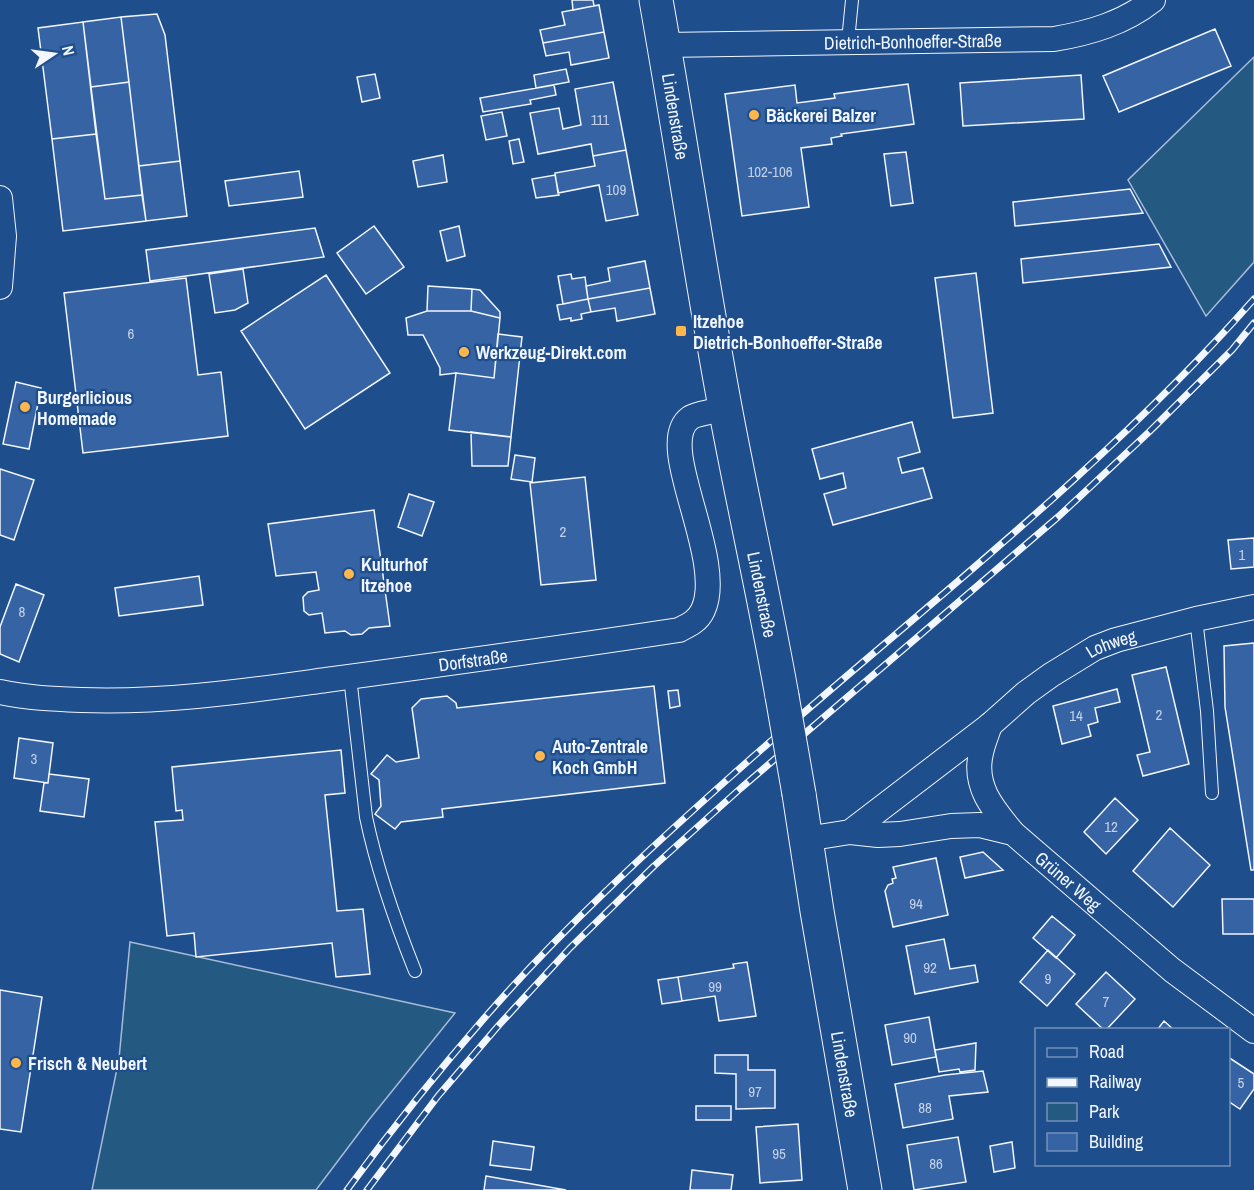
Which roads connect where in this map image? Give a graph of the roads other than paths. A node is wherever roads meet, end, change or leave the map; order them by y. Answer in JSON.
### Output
{"nodes":[{"id":1,"x":656,"y":0,"type":"edge"},
{"id":2,"x":852,"y":0,"type":"edge"},
{"id":3,"x":1153,"y":0,"type":"edge"},
{"id":4,"x":848,"y":41,"type":"junction"},
{"id":5,"x":664,"y":45,"type":"junction"},
{"id":6,"x":0,"y":198,"type":"edge"},
{"id":7,"x":0,"y":287,"type":"edge"},
{"id":8,"x":725,"y":409,"type":"junction"},
{"id":9,"x":1254,"y":607,"type":"edge"},
{"id":10,"x":1196,"y":619,"type":"junction"},
{"id":11,"x":350,"y":677,"type":"junction"},
{"id":12,"x":0,"y":692,"type":"edge"},
{"id":13,"x":990,"y":726,"type":"junction"},
{"id":14,"x":1212,"y":793,"type":"dead end"},
{"id":15,"x":850,"y":832,"type":"junction"},
{"id":16,"x":1013,"y":833,"type":"junction"},
{"id":17,"x":806,"y":839,"type":"junction"},
{"id":18,"x":415,"y":971,"type":"dead end"},
{"id":19,"x":1254,"y":1030,"type":"edge"},
{"id":20,"x":865,"y":1190,"type":"edge"}],
"edges":[{"from":1,"to":5,"type":"main road","name":"Lindenstraße"},
{"from":2,"to":4,"type":"lane"},
{"from":3,"to":4,"type":"street","name":"Dietrich-Bonhoeffer-Straße"},
{"from":4,"to":5,"type":"street","name":"Dietrich-Bonhoeffer-Straße"},
{"from":5,"to":8,"type":"main road","name":"Lindenstraße"},
{"from":6,"to":7,"type":"street"},
{"from":8,"to":11,"type":"street","name":"Dorfstraße"},
{"from":8,"to":17,"type":"main road","name":"Lindenstraße","bridge":true},
{"from":9,"to":10,"type":"street","name":"Lohweg"},
{"from":10,"to":13,"type":"street","name":"Lohweg"},
{"from":10,"to":14,"type":"lane"},
{"from":11,"to":12,"type":"street","name":"Dorfstraße"},
{"from":11,"to":18,"type":"lane"},
{"from":13,"to":15,"type":"street","name":"Lohweg"},
{"from":13,"to":16,"type":"street","name":"Lohweg"},
{"from":15,"to":16,"type":"street","name":"Grüner Weg"},
{"from":15,"to":17,"type":"street","name":"Lohweg"},
{"from":16,"to":19,"type":"street","name":"Grüner Weg"},
{"from":17,"to":20,"type":"main road","name":"Lindenstraße"}]}
